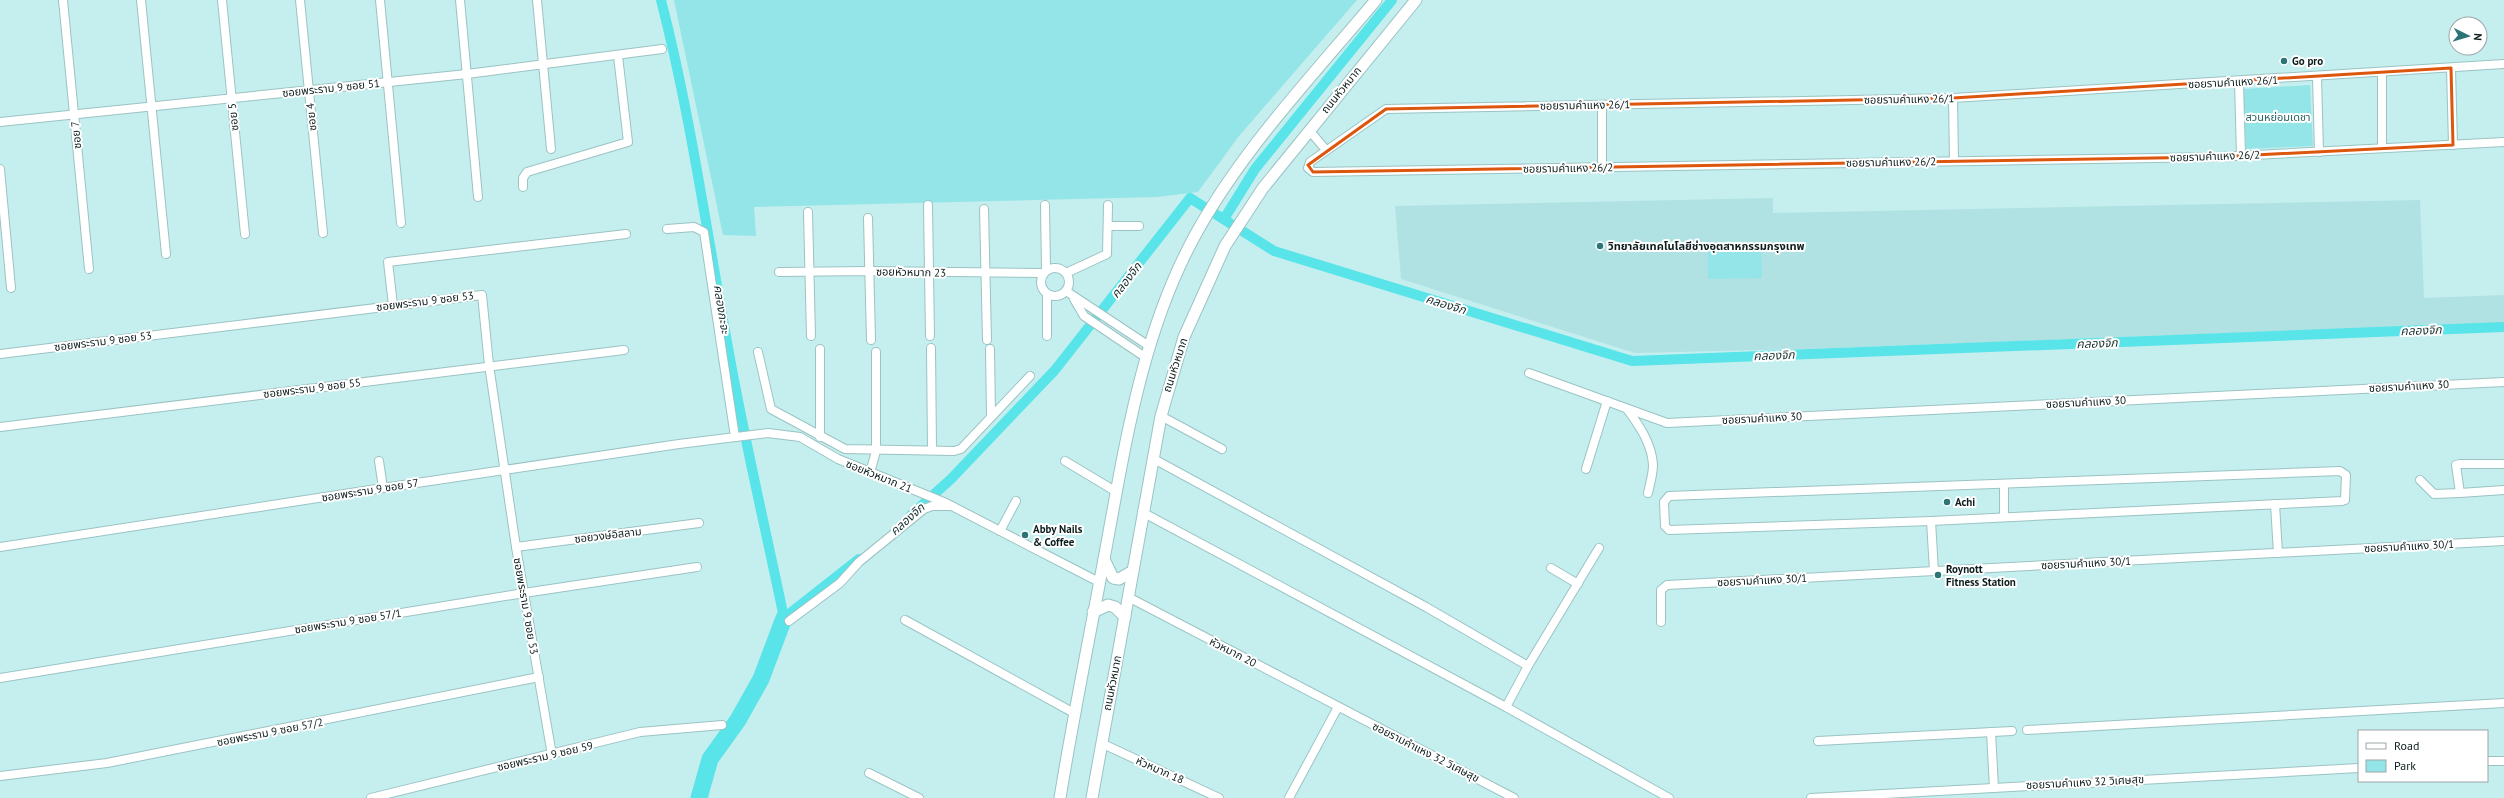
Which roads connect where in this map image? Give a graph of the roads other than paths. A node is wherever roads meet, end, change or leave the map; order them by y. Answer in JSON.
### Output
{"nodes":[{"id":1,"x":63,"y":0,"type":"edge"},
{"id":2,"x":141,"y":0,"type":"edge"},
{"id":3,"x":222,"y":0,"type":"edge"},
{"id":4,"x":300,"y":0,"type":"edge"},
{"id":5,"x":380,"y":0,"type":"edge"},
{"id":6,"x":460,"y":0,"type":"edge"},
{"id":7,"x":537,"y":0,"type":"edge"},
{"id":8,"x":1376,"y":0,"type":"edge"},
{"id":9,"x":1416,"y":0,"type":"edge"},
{"id":10,"x":662,"y":49,"type":"dead end"},
{"id":11,"x":618,"y":56,"type":"junction"},
{"id":12,"x":543,"y":64,"type":"junction"},
{"id":13,"x":2504,"y":64,"type":"edge"},
{"id":14,"x":2451,"y":68,"type":"junction"},
{"id":15,"x":2382,"y":72,"type":"junction"},
{"id":16,"x":466,"y":74,"type":"junction"},
{"id":17,"x":2317,"y":76,"type":"junction"},
{"id":18,"x":388,"y":82,"type":"junction"},
{"id":19,"x":2239,"y":82,"type":"junction"},
{"id":20,"x":308,"y":90,"type":"junction"},
{"id":21,"x":231,"y":98,"type":"junction"},
{"id":22,"x":1953,"y":98,"type":"junction"},
{"id":23,"x":1602,"y":105,"type":"junction"},
{"id":24,"x":152,"y":107,"type":"junction"},
{"id":25,"x":74,"y":114,"type":"junction"},
{"id":26,"x":0,"y":122,"type":"edge"},
{"id":27,"x":1309,"y":130,"type":"junction"},
{"id":28,"x":2504,"y":142,"type":"edge"},
{"id":29,"x":2453,"y":145,"type":"junction"},
{"id":30,"x":2382,"y":148,"type":"junction"},
{"id":31,"x":551,"y":149,"type":"dead end"},
{"id":32,"x":1326,"y":150,"type":"junction"},
{"id":33,"x":2319,"y":152,"type":"junction"},
{"id":34,"x":2240,"y":156,"type":"junction"},
{"id":35,"x":1954,"y":161,"type":"junction"},
{"id":36,"x":1602,"y":167,"type":"junction"},
{"id":37,"x":0,"y":169,"type":"edge"},
{"id":38,"x":523,"y":187,"type":"dead end"},
{"id":39,"x":478,"y":197,"type":"dead end"},
{"id":40,"x":928,"y":205,"type":"dead end"},
{"id":41,"x":1045,"y":205,"type":"dead end"},
{"id":42,"x":1108,"y":205,"type":"dead end"},
{"id":43,"x":984,"y":209,"type":"dead end"},
{"id":44,"x":808,"y":212,"type":"dead end"},
{"id":45,"x":868,"y":218,"type":"dead end"},
{"id":46,"x":400,"y":223,"type":"dead end"},
{"id":47,"x":1108,"y":226,"type":"junction"},
{"id":48,"x":1139,"y":226,"type":"dead end"},
{"id":49,"x":667,"y":229,"type":"dead end"},
{"id":50,"x":323,"y":233,"type":"dead end"},
{"id":51,"x":245,"y":234,"type":"dead end"},
{"id":52,"x":626,"y":234,"type":"dead end"},
{"id":53,"x":166,"y":254,"type":"dead end"},
{"id":54,"x":89,"y":269,"type":"dead end"},
{"id":55,"x":869,"y":271,"type":"junction"},
{"id":56,"x":779,"y":272,"type":"dead end"},
{"id":57,"x":809,"y":272,"type":"junction"},
{"id":58,"x":928,"y":272,"type":"junction"},
{"id":59,"x":1044,"y":272,"type":"junction"},
{"id":60,"x":986,"y":273,"type":"junction"},
{"id":61,"x":1066,"y":274,"type":"junction"},
{"id":62,"x":11,"y":288,"type":"dead end"},
{"id":63,"x":1066,"y":291,"type":"junction"},
{"id":64,"x":1048,"y":294,"type":"junction"},
{"id":65,"x":1073,"y":298,"type":"junction"},
{"id":66,"x":393,"y":305,"type":"junction"},
{"id":67,"x":811,"y":336,"type":"dead end"},
{"id":68,"x":930,"y":336,"type":"dead end"},
{"id":69,"x":1047,"y":336,"type":"dead end"},
{"id":70,"x":871,"y":340,"type":"dead end"},
{"id":71,"x":987,"y":340,"type":"dead end"},
{"id":72,"x":1149,"y":346,"type":"junction"},
{"id":73,"x":930,"y":348,"type":"dead end"},
{"id":74,"x":820,"y":349,"type":"dead end"},
{"id":75,"x":990,"y":349,"type":"dead end"},
{"id":76,"x":624,"y":350,"type":"dead end"},
{"id":77,"x":758,"y":352,"type":"dead end"},
{"id":78,"x":876,"y":352,"type":"dead end"},
{"id":79,"x":0,"y":354,"type":"edge"},
{"id":80,"x":1146,"y":357,"type":"junction"},
{"id":81,"x":489,"y":365,"type":"junction"},
{"id":82,"x":1529,"y":373,"type":"dead end"},
{"id":83,"x":1030,"y":376,"type":"dead end"},
{"id":84,"x":2504,"y":382,"type":"edge"},
{"id":85,"x":1607,"y":401,"type":"junction"},
{"id":86,"x":1626,"y":408,"type":"junction"},
{"id":87,"x":991,"y":415,"type":"junction"},
{"id":88,"x":1160,"y":416,"type":"junction"},
{"id":89,"x":0,"y":427,"type":"edge"},
{"id":90,"x":737,"y":437,"type":"junction"},
{"id":91,"x":820,"y":437,"type":"junction"},
{"id":92,"x":1222,"y":449,"type":"dead end"},
{"id":93,"x":932,"y":450,"type":"junction"},
{"id":94,"x":876,"y":451,"type":"junction"},
{"id":95,"x":1152,"y":458,"type":"junction"},
{"id":96,"x":379,"y":461,"type":"dead end"},
{"id":97,"x":1065,"y":461,"type":"dead end"},
{"id":98,"x":2504,"y":464,"type":"edge"},
{"id":99,"x":1586,"y":469,"type":"dead end"},
{"id":100,"x":506,"y":470,"type":"junction"},
{"id":101,"x":870,"y":473,"type":"junction"},
{"id":102,"x":2420,"y":480,"type":"dead end"},
{"id":103,"x":2004,"y":484,"type":"junction"},
{"id":104,"x":383,"y":488,"type":"junction"},
{"id":105,"x":2504,"y":490,"type":"edge"},
{"id":106,"x":1115,"y":492,"type":"junction"},
{"id":107,"x":1648,"y":493,"type":"dead end"},
{"id":108,"x":2460,"y":493,"type":"junction"},
{"id":109,"x":1016,"y":501,"type":"dead end"},
{"id":110,"x":2275,"y":504,"type":"junction"},
{"id":111,"x":949,"y":505,"type":"junction"},
{"id":112,"x":1142,"y":512,"type":"junction"},
{"id":113,"x":2004,"y":516,"type":"junction"},
{"id":114,"x":1932,"y":520,"type":"junction"},
{"id":115,"x":699,"y":524,"type":"dead end"},
{"id":116,"x":1000,"y":531,"type":"junction"},
{"id":117,"x":2504,"y":541,"type":"edge"},
{"id":118,"x":0,"y":547,"type":"edge"},
{"id":119,"x":516,"y":547,"type":"junction"},
{"id":120,"x":1599,"y":548,"type":"dead end"},
{"id":121,"x":2278,"y":553,"type":"junction"},
{"id":122,"x":1104,"y":558,"type":"junction"},
{"id":123,"x":697,"y":567,"type":"dead end"},
{"id":124,"x":1551,"y":568,"type":"dead end"},
{"id":125,"x":1133,"y":571,"type":"junction"},
{"id":126,"x":1934,"y":571,"type":"junction"},
{"id":127,"x":1099,"y":582,"type":"junction"},
{"id":128,"x":1578,"y":584,"type":"junction"},
{"id":129,"x":524,"y":593,"type":"junction"},
{"id":130,"x":1128,"y":597,"type":"junction"},
{"id":131,"x":1093,"y":612,"type":"junction"},
{"id":132,"x":1125,"y":617,"type":"junction"},
{"id":133,"x":905,"y":620,"type":"dead end"},
{"id":134,"x":790,"y":621,"type":"dead end"},
{"id":135,"x":1661,"y":622,"type":"dead end"},
{"id":136,"x":1528,"y":666,"type":"junction"},
{"id":137,"x":539,"y":677,"type":"junction"},
{"id":138,"x":0,"y":678,"type":"edge"},
{"id":139,"x":2504,"y":703,"type":"edge"},
{"id":140,"x":1338,"y":707,"type":"junction"},
{"id":141,"x":1506,"y":708,"type":"junction"},
{"id":142,"x":1074,"y":713,"type":"junction"},
{"id":143,"x":722,"y":725,"type":"dead end"},
{"id":144,"x":2027,"y":730,"type":"dead end"},
{"id":145,"x":2012,"y":731,"type":"dead end"},
{"id":146,"x":1991,"y":732,"type":"junction"},
{"id":147,"x":1818,"y":741,"type":"dead end"},
{"id":148,"x":1101,"y":743,"type":"junction"},
{"id":149,"x":552,"y":755,"type":"junction"},
{"id":150,"x":2504,"y":760,"type":"edge"},
{"id":151,"x":2488,"y":761,"type":"edge"},
{"id":152,"x":2358,"y":768,"type":"edge"},
{"id":153,"x":869,"y":773,"type":"dead end"},
{"id":154,"x":0,"y":776,"type":"edge"},
{"id":155,"x":1994,"y":788,"type":"junction"},
{"id":156,"x":371,"y":798,"type":"edge"},
{"id":157,"x":919,"y":798,"type":"edge"},
{"id":158,"x":1060,"y":798,"type":"edge"},
{"id":159,"x":1092,"y":798,"type":"edge"},
{"id":160,"x":1219,"y":798,"type":"edge"},
{"id":161,"x":1289,"y":798,"type":"edge"},
{"id":162,"x":1514,"y":798,"type":"edge"},
{"id":163,"x":1669,"y":798,"type":"edge"},
{"id":164,"x":1811,"y":798,"type":"edge"}],
"edges":[{"from":1,"to":25,"type":"street","name":"ซอย 7"},
{"from":2,"to":24,"type":"street"},
{"from":3,"to":21,"type":"street","name":"ซอย 5"},
{"from":4,"to":20,"type":"street","name":"ซอย 4"},
{"from":5,"to":18,"type":"street"},
{"from":6,"to":16,"type":"street"},
{"from":7,"to":12,"type":"street"},
{"from":8,"to":72,"type":"main road"},
{"from":9,"to":27,"type":"main road","name":"ถนนหัวหมาก"},
{"from":10,"to":11,"type":"street","name":"ซอยพระราม 9 ซอย 51"},
{"from":11,"to":12,"type":"street","name":"ซอยพระราม 9 ซอย 51"},
{"from":11,"to":38,"type":"street"},
{"from":12,"to":16,"type":"street","name":"ซอยพระราม 9 ซอย 51"},
{"from":12,"to":31,"type":"street"},
{"from":13,"to":14,"type":"street","name":"ซอยรามคำแหง 26/1"},
{"from":14,"to":15,"type":"street","name":"ซอยรามคำแหง 26/1"},
{"from":14,"to":29,"type":"street"},
{"from":15,"to":17,"type":"street","name":"ซอยรามคำแหง 26/1"},
{"from":15,"to":30,"type":"street"},
{"from":16,"to":18,"type":"street","name":"ซอยพระราม 9 ซอย 51"},
{"from":16,"to":39,"type":"street"},
{"from":17,"to":19,"type":"street","name":"ซอยรามคำแหง 26/1"},
{"from":17,"to":33,"type":"street"},
{"from":18,"to":20,"type":"street","name":"ซอยพระราม 9 ซอย 51"},
{"from":18,"to":46,"type":"street"},
{"from":19,"to":22,"type":"street","name":"ซอยรามคำแหง 26/1"},
{"from":19,"to":34,"type":"street"},
{"from":20,"to":21,"type":"street","name":"ซอยพระราม 9 ซอย 51"},
{"from":20,"to":50,"type":"street","name":"ซอย 4"},
{"from":21,"to":24,"type":"street","name":"ซอยพระราม 9 ซอย 51"},
{"from":21,"to":51,"type":"street","name":"ซอย 5"},
{"from":22,"to":23,"type":"street","name":"ซอยรามคำแหง 26/1"},
{"from":22,"to":35,"type":"street"},
{"from":23,"to":32,"type":"street","name":"ซอยรามคำแหง 26/1"},
{"from":23,"to":36,"type":"street"},
{"from":24,"to":25,"type":"street","name":"ซอยพระราม 9 ซอย 51"},
{"from":24,"to":53,"type":"street"},
{"from":25,"to":26,"type":"street","name":"ซอยพระราม 9 ซอย 51"},
{"from":25,"to":54,"type":"street","name":"ซอย 7"},
{"from":27,"to":32,"type":"street"},
{"from":27,"to":88,"type":"main road","name":"ถนนหัวหมาก"},
{"from":28,"to":29,"type":"street","name":"ซอยรามคำแหง 26/2"},
{"from":29,"to":30,"type":"street","name":"ซอยรามคำแหง 26/2"},
{"from":30,"to":33,"type":"street","name":"ซอยรามคำแหง 26/2"},
{"from":32,"to":36,"type":"street","name":"ซอยรามคำแหง 26/2"},
{"from":33,"to":34,"type":"street","name":"ซอยรามคำแหง 26/2"},
{"from":34,"to":35,"type":"street","name":"ซอยรามคำแหง 26/2"},
{"from":35,"to":36,"type":"street","name":"ซอยรามคำแหง 26/2"},
{"from":37,"to":62,"type":"street"},
{"from":40,"to":58,"type":"street"},
{"from":41,"to":59,"type":"street"},
{"from":42,"to":47,"type":"street"},
{"from":43,"to":60,"type":"street"},
{"from":44,"to":57,"type":"street"},
{"from":45,"to":55,"type":"street"},
{"from":47,"to":48,"type":"street"},
{"from":47,"to":61,"type":"street"},
{"from":49,"to":90,"type":"street"},
{"from":52,"to":66,"type":"street"},
{"from":55,"to":57,"type":"street","name":"ซอยหัวหมาก 23"},
{"from":55,"to":58,"type":"street","name":"ซอยหัวหมาก 23"},
{"from":55,"to":70,"type":"street"},
{"from":56,"to":57,"type":"street","name":"ซอยหัวหมาก 23"},
{"from":57,"to":67,"type":"street"},
{"from":58,"to":60,"type":"street","name":"ซอยหัวหมาก 23"},
{"from":58,"to":68,"type":"street"},
{"from":59,"to":60,"type":"street","name":"ซอยหัวหมาก 23"},
{"from":59,"to":61,"type":"street","name":"ซอยหัวหมาก 23"},
{"from":59,"to":64,"type":"street"},
{"from":60,"to":71,"type":"street"},
{"from":61,"to":63,"type":"street"},
{"from":63,"to":64,"type":"street"},
{"from":63,"to":65,"type":"street"},
{"from":64,"to":69,"type":"street"},
{"from":65,"to":72,"type":"street"},
{"from":65,"to":80,"type":"street"},
{"from":66,"to":79,"type":"street","name":"ซอยพระราม 9 ซอย 53"},
{"from":66,"to":81,"type":"street","name":"ซอยพระราม 9 ซอย 53"},
{"from":72,"to":80,"type":"main road"},
{"from":73,"to":93,"type":"street"},
{"from":74,"to":91,"type":"street"},
{"from":75,"to":87,"type":"street"},
{"from":76,"to":81,"type":"street","name":"ซอยพระราม 9 ซอย 55"},
{"from":77,"to":91,"type":"street"},
{"from":78,"to":94,"type":"street"},
{"from":80,"to":106,"type":"main road"},
{"from":81,"to":89,"type":"street","name":"ซอยพระราม 9 ซอย 55"},
{"from":81,"to":100,"type":"street","name":"ซอยพระราม 9 ซอย 53"},
{"from":82,"to":85,"type":"street"},
{"from":83,"to":87,"type":"street"},
{"from":84,"to":86,"type":"street","name":"ซอยรามคำแหง 30"},
{"from":85,"to":86,"type":"street"},
{"from":85,"to":99,"type":"street"},
{"from":86,"to":107,"type":"street"},
{"from":87,"to":93,"type":"street"},
{"from":88,"to":92,"type":"street"},
{"from":88,"to":95,"type":"main road","name":"ถนนหัวหมาก"},
{"from":90,"to":100,"type":"street","name":"ซอยพระราม 9 ซอย 57"},
{"from":90,"to":101,"type":"street","name":"ซอยหัวหมาก 21"},
{"from":91,"to":94,"type":"street"},
{"from":93,"to":94,"type":"street"},
{"from":94,"to":101,"type":"street"},
{"from":95,"to":112,"type":"main road","name":"ถนนหัวหมาก"},
{"from":95,"to":136,"type":"street"},
{"from":96,"to":104,"type":"street"},
{"from":97,"to":106,"type":"street"},
{"from":98,"to":108,"type":"street"},
{"from":100,"to":104,"type":"street","name":"ซอยพระราม 9 ซอย 57"},
{"from":100,"to":119,"type":"street","name":"ซอยพระราม 9 ซอย 53"},
{"from":101,"to":111,"type":"street","name":"ซอยหัวหมาก 21"},
{"from":102,"to":108,"type":"street"},
{"from":103,"to":110,"type":"street"},
{"from":103,"to":113,"type":"street"},
{"from":103,"to":114,"type":"street"},
{"from":104,"to":118,"type":"street","name":"ซอยพระราม 9 ซอย 57"},
{"from":105,"to":108,"type":"street"},
{"from":106,"to":122,"type":"main road"},
{"from":109,"to":116,"type":"street"},
{"from":110,"to":113,"type":"street"},
{"from":110,"to":121,"type":"street"},
{"from":111,"to":116,"type":"street","name":"ซอยหัวหมาก 21"},
{"from":111,"to":134,"type":"street"},
{"from":112,"to":125,"type":"main road","name":"ถนนหัวหมาก"},
{"from":112,"to":141,"type":"street"},
{"from":113,"to":114,"type":"street"},
{"from":114,"to":126,"type":"street"},
{"from":115,"to":119,"type":"street","name":"ซอยวงษ์อิสลาม"},
{"from":116,"to":127,"type":"street","name":"ซอยหัวหมาก 21"},
{"from":117,"to":121,"type":"street","name":"ซอยรามคำแหง 30/1"},
{"from":119,"to":129,"type":"street","name":"ซอยพระราม 9 ซอย 53"},
{"from":120,"to":128,"type":"street"},
{"from":121,"to":126,"type":"street","name":"ซอยรามคำแหง 30/1"},
{"from":122,"to":125,"type":"main road"},
{"from":122,"to":127,"type":"main road"},
{"from":123,"to":129,"type":"street","name":"ซอยพระราม 9 ซอย 57/1"},
{"from":124,"to":128,"type":"street"},
{"from":125,"to":130,"type":"main road","name":"ถนนหัวหมาก"},
{"from":126,"to":135,"type":"street","name":"ซอยรามคำแหง 30/1"},
{"from":127,"to":131,"type":"main road"},
{"from":128,"to":136,"type":"street"},
{"from":129,"to":137,"type":"street","name":"ซอยพระราม 9 ซอย 53"},
{"from":129,"to":138,"type":"street","name":"ซอยพระราม 9 ซอย 57/1"},
{"from":130,"to":132,"type":"main road","name":"ถนนหัวหมาก"},
{"from":130,"to":140,"type":"street","name":"หัวหมาก 20"},
{"from":131,"to":132,"type":"main road"},
{"from":131,"to":142,"type":"main road"},
{"from":132,"to":148,"type":"main road","name":"ถนนหัวหมาก"},
{"from":133,"to":142,"type":"street"},
{"from":136,"to":141,"type":"street"},
{"from":137,"to":149,"type":"street","name":"ซอยพระราม 9 ซอย 53"},
{"from":137,"to":154,"type":"street","name":"ซอยพระราม 9 ซอย 57/2"},
{"from":139,"to":144,"type":"street"},
{"from":140,"to":161,"type":"street"},
{"from":140,"to":162,"type":"street","name":"ซอยรามคำแหง 32 วิเศษสุข"},
{"from":141,"to":163,"type":"street"},
{"from":142,"to":158,"type":"main road"},
{"from":143,"to":149,"type":"street","name":"ซอยพระราม 9 ซอย 59"},
{"from":145,"to":146,"type":"street"},
{"from":146,"to":147,"type":"street"},
{"from":146,"to":155,"type":"street"},
{"from":148,"to":159,"type":"main road","name":"ถนนหัวหมาก"},
{"from":148,"to":160,"type":"street","name":"หัวหมาก 18"},
{"from":149,"to":156,"type":"street","name":"ซอยพระราม 9 ซอย 59"},
{"from":150,"to":151,"type":"street"},
{"from":152,"to":155,"type":"street","name":"ซอยรามคำแหง 32 วิเศษสุข"},
{"from":153,"to":157,"type":"street"},
{"from":155,"to":164,"type":"street","name":"ซอยรามคำแหง 32 วิเศษสุข"}]}
